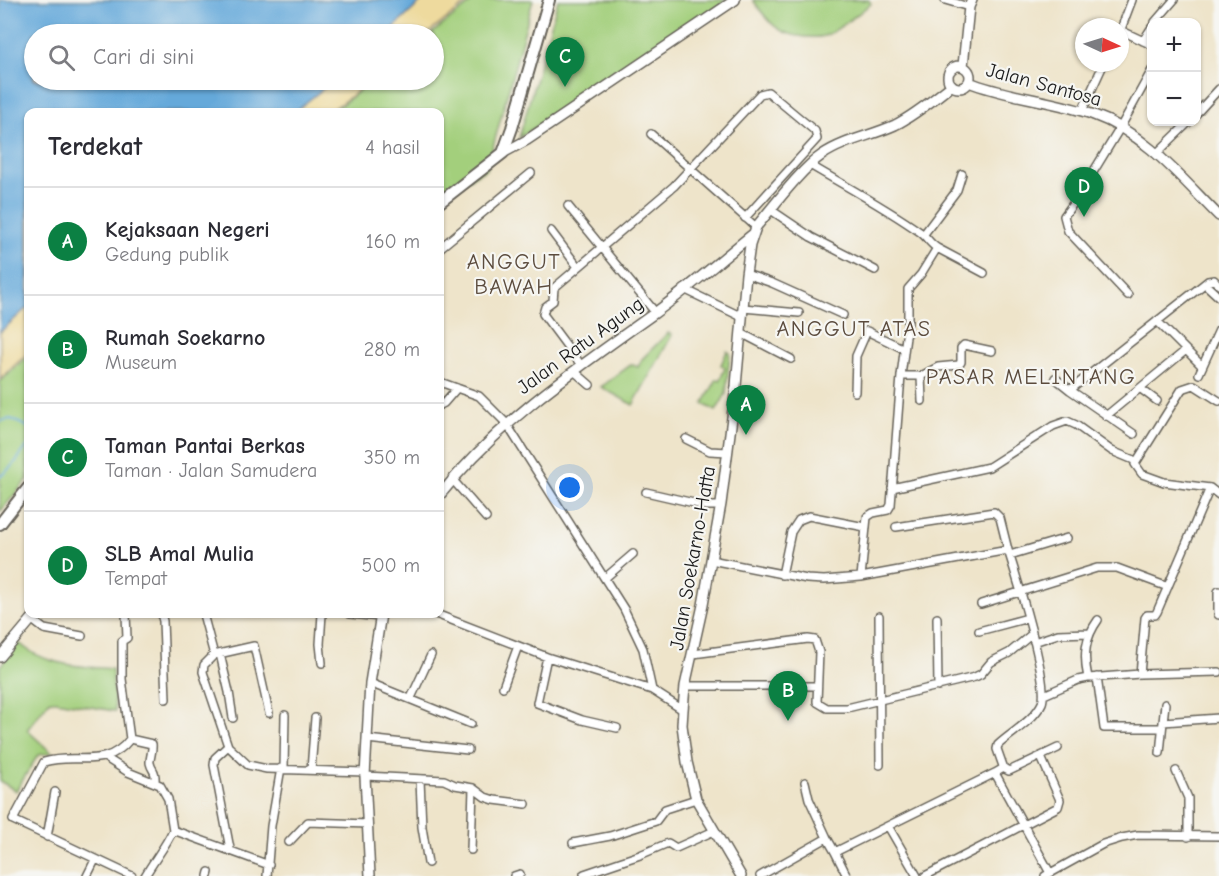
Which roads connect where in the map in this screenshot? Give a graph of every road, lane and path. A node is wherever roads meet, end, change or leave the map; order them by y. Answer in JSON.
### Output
{"nodes":[{"id":1,"x":549,"y":0,"type":"edge"},
{"id":2,"x":735,"y":0,"type":"edge"},
{"id":3,"x":945,"y":0,"type":"edge"},
{"id":4,"x":1132,"y":0,"type":"edge"},
{"id":5,"x":1174,"y":0,"type":"edge"},
{"id":6,"x":970,"y":4,"type":"edge"},
{"id":7,"x":1125,"y":18,"type":"edge"},
{"id":8,"x":1158,"y":18,"type":"edge"},
{"id":9,"x":1129,"y":34,"type":"edge"},
{"id":10,"x":1147,"y":35,"type":"edge"},
{"id":11,"x":1143,"y":41,"type":"junction"},
{"id":12,"x":1147,"y":43,"type":"edge"},
{"id":13,"x":963,"y":66,"type":"junction"},
{"id":14,"x":1100,"y":72,"type":"edge"},
{"id":15,"x":1151,"y":72,"type":"edge"},
{"id":16,"x":969,"y":82,"type":"junction"},
{"id":17,"x":952,"y":85,"type":"junction"},
{"id":18,"x":1219,"y":89,"type":"edge"},
{"id":19,"x":1201,"y":109,"type":"edge"},
{"id":20,"x":1082,"y":111,"type":"junction"},
{"id":21,"x":1185,"y":126,"type":"edge"},
{"id":22,"x":1120,"y":128,"type":"junction"},
{"id":23,"x":651,"y":134,"type":"dead end"},
{"id":24,"x":503,"y":153,"type":"junction"},
{"id":25,"x":1156,"y":154,"type":"junction"},
{"id":26,"x":810,"y":165,"type":"junction"},
{"id":27,"x":690,"y":169,"type":"junction"},
{"id":28,"x":531,"y":173,"type":"dead end"},
{"id":29,"x":962,"y":174,"type":"dead end"},
{"id":30,"x":444,"y":199,"type":"edge"},
{"id":31,"x":567,"y":206,"type":"dead end"},
{"id":32,"x":771,"y":210,"type":"junction"},
{"id":33,"x":1219,"y":216,"type":"edge"},
{"id":34,"x":745,"y":218,"type":"junction"},
{"id":35,"x":551,"y":231,"type":"dead end"},
{"id":36,"x":754,"y":231,"type":"junction"},
{"id":37,"x":924,"y":234,"type":"junction"},
{"id":38,"x":444,"y":245,"type":"edge"},
{"id":39,"x":603,"y":248,"type":"junction"},
{"id":40,"x":937,"y":248,"type":"junction"},
{"id":41,"x":578,"y":267,"type":"junction"},
{"id":42,"x":875,"y":270,"type":"dead end"},
{"id":43,"x":984,"y":273,"type":"dead end"},
{"id":44,"x":746,"y":274,"type":"junction"},
{"id":45,"x":1205,"y":284,"type":"junction"},
{"id":46,"x":1219,"y":285,"type":"edge"},
{"id":47,"x":684,"y":289,"type":"junction"},
{"id":48,"x":1128,"y":295,"type":"dead end"},
{"id":49,"x":1219,"y":297,"type":"edge"},
{"id":50,"x":656,"y":312,"type":"junction"},
{"id":51,"x":743,"y":313,"type":"junction"},
{"id":52,"x":799,"y":313,"type":"dead end"},
{"id":53,"x":843,"y":315,"type":"dead end"},
{"id":54,"x":1157,"y":321,"type":"junction"},
{"id":55,"x":1219,"y":330,"type":"edge"},
{"id":56,"x":741,"y":333,"type":"junction"},
{"id":57,"x":904,"y":349,"type":"junction"},
{"id":58,"x":1186,"y":350,"type":"junction"},
{"id":59,"x":992,"y":351,"type":"dead end"},
{"id":60,"x":791,"y":359,"type":"dead end"},
{"id":61,"x":1202,"y":366,"type":"junction"},
{"id":62,"x":578,"y":368,"type":"junction"},
{"id":63,"x":1199,"y":374,"type":"dead end"},
{"id":64,"x":901,"y":376,"type":"junction"},
{"id":65,"x":921,"y":376,"type":"junction"},
{"id":66,"x":1055,"y":378,"type":"dead end"},
{"id":67,"x":444,"y":383,"type":"edge"},
{"id":68,"x":590,"y":386,"type":"dead end"},
{"id":69,"x":457,"y":388,"type":"junction"},
{"id":70,"x":1141,"y":389,"type":"junction"},
{"id":71,"x":1070,"y":390,"type":"junction"},
{"id":72,"x":855,"y":392,"type":"dead end"},
{"id":73,"x":922,"y":401,"type":"dead end"},
{"id":74,"x":1157,"y":401,"type":"dead end"},
{"id":75,"x":1219,"y":401,"type":"edge"},
{"id":76,"x":444,"y":403,"type":"edge"},
{"id":77,"x":1106,"y":417,"type":"junction"},
{"id":78,"x":506,"y":423,"type":"junction"},
{"id":79,"x":1134,"y":434,"type":"dead end"},
{"id":80,"x":686,"y":439,"type":"dead end"},
{"id":81,"x":728,"y":452,"type":"junction"},
{"id":82,"x":1138,"y":468,"type":"junction"},
{"id":83,"x":452,"y":479,"type":"junction"},
{"id":84,"x":892,"y":488,"type":"junction"},
{"id":85,"x":1210,"y":489,"type":"junction"},
{"id":86,"x":444,"y":490,"type":"edge"},
{"id":87,"x":646,"y":492,"type":"dead end"},
{"id":88,"x":24,"y":493,"type":"edge"},
{"id":89,"x":1219,"y":495,"type":"edge"},
{"id":90,"x":721,"y":506,"type":"junction"},
{"id":91,"x":486,"y":518,"type":"dead end"},
{"id":92,"x":0,"y":524,"type":"edge"},
{"id":93,"x":865,"y":527,"type":"junction"},
{"id":94,"x":896,"y":527,"type":"dead end"},
{"id":95,"x":1067,"y":538,"type":"dead end"},
{"id":96,"x":1009,"y":552,"type":"junction"},
{"id":97,"x":633,"y":554,"type":"dead end"},
{"id":98,"x":711,"y":560,"type":"junction"},
{"id":99,"x":782,"y":575,"type":"junction"},
{"id":100,"x":861,"y":577,"type":"junction"},
{"id":101,"x":605,"y":578,"type":"junction"},
{"id":102,"x":1168,"y":587,"type":"junction"},
{"id":103,"x":1019,"y":592,"type":"junction"},
{"id":104,"x":1219,"y":592,"type":"edge"},
{"id":105,"x":981,"y":604,"type":"dead end"},
{"id":106,"x":1219,"y":614,"type":"edge"},
{"id":107,"x":879,"y":616,"type":"dead end"},
{"id":108,"x":444,"y":617,"type":"edge"},
{"id":109,"x":31,"y":618,"type":"edge"},
{"id":110,"x":35,"y":618,"type":"edge"},
{"id":111,"x":126,"y":618,"type":"edge"},
{"id":112,"x":162,"y":618,"type":"edge"},
{"id":113,"x":204,"y":618,"type":"edge"},
{"id":114,"x":322,"y":618,"type":"edge"},
{"id":115,"x":381,"y":618,"type":"edge"},
{"id":116,"x":937,"y":618,"type":"dead end"},
{"id":117,"x":1028,"y":618,"type":"junction"},
{"id":118,"x":1098,"y":620,"type":"dead end"},
{"id":119,"x":979,"y":631,"type":"dead end"},
{"id":120,"x":1089,"y":633,"type":"junction"},
{"id":121,"x":1032,"y":634,"type":"junction"},
{"id":122,"x":82,"y":636,"type":"dead end"},
{"id":123,"x":1034,"y":642,"type":"junction"},
{"id":124,"x":518,"y":646,"type":"junction"},
{"id":125,"x":693,"y":654,"type":"junction"},
{"id":126,"x":217,"y":655,"type":"junction"},
{"id":127,"x":431,"y":655,"type":"dead end"},
{"id":128,"x":0,"y":657,"type":"edge"},
{"id":129,"x":547,"y":657,"type":"junction"},
{"id":130,"x":322,"y":663,"type":"dead end"},
{"id":131,"x":1219,"y":672,"type":"edge"},
{"id":132,"x":1140,"y":674,"type":"junction"},
{"id":133,"x":1097,"y":677,"type":"junction"},
{"id":134,"x":1088,"y":678,"type":"junction"},
{"id":135,"x":370,"y":683,"type":"junction"},
{"id":136,"x":686,"y":686,"type":"junction"},
{"id":137,"x":817,"y":686,"type":"junction"},
{"id":138,"x":503,"y":687,"type":"dead end"},
{"id":139,"x":938,"y":687,"type":"junction"},
{"id":140,"x":652,"y":690,"type":"junction"},
{"id":141,"x":1044,"y":695,"type":"junction"},
{"id":142,"x":411,"y":698,"type":"junction"},
{"id":143,"x":166,"y":699,"type":"dead end"},
{"id":144,"x":879,"y":700,"type":"junction"},
{"id":145,"x":1165,"y":704,"type":"dead end"},
{"id":146,"x":682,"y":710,"type":"junction"},
{"id":147,"x":269,"y":713,"type":"dead end"},
{"id":148,"x":285,"y":715,"type":"dead end"},
{"id":149,"x":233,"y":718,"type":"dead end"},
{"id":150,"x":315,"y":718,"type":"dead end"},
{"id":151,"x":1219,"y":718,"type":"edge"},
{"id":152,"x":471,"y":723,"type":"dead end"},
{"id":153,"x":1163,"y":725,"type":"junction"},
{"id":154,"x":617,"y":728,"type":"dead end"},
{"id":155,"x":130,"y":739,"type":"junction"},
{"id":156,"x":368,"y":739,"type":"junction"},
{"id":157,"x":228,"y":746,"type":"junction"},
{"id":158,"x":1058,"y":748,"type":"dead end"},
{"id":159,"x":468,"y":750,"type":"dead end"},
{"id":160,"x":1160,"y":753,"type":"dead end"},
{"id":161,"x":1041,"y":757,"type":"junction"},
{"id":162,"x":106,"y":758,"type":"junction"},
{"id":163,"x":880,"y":765,"type":"dead end"},
{"id":164,"x":282,"y":768,"type":"junction"},
{"id":165,"x":1003,"y":768,"type":"junction"},
{"id":166,"x":311,"y":770,"type":"junction"},
{"id":167,"x":1176,"y":771,"type":"dead end"},
{"id":168,"x":995,"y":773,"type":"junction"},
{"id":169,"x":365,"y":774,"type":"junction"},
{"id":170,"x":420,"y":780,"type":"junction"},
{"id":171,"x":155,"y":782,"type":"junction"},
{"id":172,"x":805,"y":782,"type":"dead end"},
{"id":173,"x":473,"y":788,"type":"junction"},
{"id":174,"x":55,"y":792,"type":"dead end"},
{"id":175,"x":696,"y":799,"type":"junction"},
{"id":176,"x":526,"y":804,"type":"dead end"},
{"id":177,"x":368,"y":824,"type":"junction"},
{"id":178,"x":1022,"y":824,"type":"junction"},
{"id":179,"x":888,"y":826,"type":"junction"},
{"id":180,"x":173,"y":830,"type":"junction"},
{"id":181,"x":714,"y":831,"type":"junction"},
{"id":182,"x":1219,"y":836,"type":"edge"},
{"id":183,"x":48,"y":837,"type":"junction"},
{"id":184,"x":1188,"y":837,"type":"junction"},
{"id":185,"x":827,"y":838,"type":"junction"},
{"id":186,"x":289,"y":842,"type":"dead end"},
{"id":187,"x":573,"y":843,"type":"dead end"},
{"id":188,"x":230,"y":849,"type":"junction"},
{"id":189,"x":471,"y":850,"type":"dead end"},
{"id":190,"x":835,"y":852,"type":"junction"},
{"id":191,"x":95,"y":860,"type":"junction"},
{"id":192,"x":428,"y":863,"type":"dead end"},
{"id":193,"x":269,"y":865,"type":"junction"},
{"id":194,"x":584,"y":874,"type":"dead end"},
{"id":195,"x":1048,"y":874,"type":"edge"},
{"id":196,"x":87,"y":876,"type":"edge"},
{"id":197,"x":131,"y":876,"type":"edge"},
{"id":198,"x":145,"y":876,"type":"edge"},
{"id":199,"x":267,"y":876,"type":"edge"},
{"id":200,"x":370,"y":876,"type":"edge"},
{"id":201,"x":741,"y":876,"type":"edge"},
{"id":202,"x":760,"y":876,"type":"edge"},
{"id":203,"x":847,"y":876,"type":"edge"},
{"id":204,"x":917,"y":876,"type":"edge"},
{"id":205,"x":925,"y":876,"type":"edge"}],
"edges":[{"from":1,"to":24,"type":"main road"},
{"from":2,"to":24,"type":"street"},
{"from":3,"to":6,"type":"street"},
{"from":4,"to":7,"type":"street"},
{"from":5,"to":8,"type":"street"},
{"from":6,"to":13,"type":"street"},
{"from":9,"to":11,"type":"street"},
{"from":10,"to":11,"type":"street"},
{"from":11,"to":12,"type":"street"},
{"from":13,"to":16,"type":"street"},
{"from":13,"to":17,"type":"street"},
{"from":14,"to":20,"type":"street"},
{"from":15,"to":22,"type":"street"},
{"from":16,"to":17,"type":"street"},
{"from":16,"to":20,"type":"street","name":"Jalan Santosa"},
{"from":17,"to":26,"type":"street","name":"Jalan Ratu Agung"},
{"from":18,"to":19,"type":"street"},
{"from":20,"to":22,"type":"street","name":"Jalan Santosa"},
{"from":21,"to":25,"type":"street"},
{"from":22,"to":25,"type":"street","name":"Jalan Santosa"},
{"from":22,"to":48,"type":"street"},
{"from":23,"to":27,"type":"street"},
{"from":24,"to":30,"type":"main road"},
{"from":25,"to":33,"type":"street","name":"Jalan Santosa"},
{"from":26,"to":32,"type":"street","name":"Jalan Ratu Agung"},
{"from":26,"to":37,"type":"street"},
{"from":27,"to":34,"type":"street"},
{"from":27,"to":34,"type":"street"},
{"from":27,"to":39,"type":"street"},
{"from":28,"to":38,"type":"street"},
{"from":29,"to":37,"type":"street"},
{"from":31,"to":39,"type":"street"},
{"from":32,"to":36,"type":"street","name":"Jalan Ratu Agung"},
{"from":32,"to":42,"type":"street"},
{"from":34,"to":36,"type":"street"},
{"from":35,"to":41,"type":"street"},
{"from":36,"to":44,"type":"street","name":"Jalan Soekarno-Hatta"},
{"from":36,"to":47,"type":"street","name":"Jalan Ratu Agung"},
{"from":37,"to":40,"type":"street"},
{"from":39,"to":41,"type":"street"},
{"from":39,"to":50,"type":"street"},
{"from":40,"to":43,"type":"street"},
{"from":40,"to":57,"type":"street"},
{"from":41,"to":62,"type":"street"},
{"from":44,"to":51,"type":"street","name":"Jalan Soekarno-Hatta"},
{"from":44,"to":53,"type":"street"},
{"from":45,"to":46,"type":"street"},
{"from":45,"to":49,"type":"street"},
{"from":45,"to":54,"type":"street"},
{"from":47,"to":50,"type":"street","name":"Jalan Ratu Agung"},
{"from":47,"to":51,"type":"street"},
{"from":50,"to":62,"type":"street","name":"Jalan Ratu Agung"},
{"from":51,"to":52,"type":"street"},
{"from":51,"to":56,"type":"street","name":"Jalan Soekarno-Hatta"},
{"from":54,"to":58,"type":"street"},
{"from":54,"to":71,"type":"street"},
{"from":55,"to":61,"type":"street"},
{"from":56,"to":60,"type":"street"},
{"from":56,"to":81,"type":"street","name":"Jalan Soekarno-Hatta"},
{"from":57,"to":64,"type":"street"},
{"from":57,"to":72,"type":"street"},
{"from":58,"to":61,"type":"street"},
{"from":58,"to":70,"type":"street"},
{"from":59,"to":65,"type":"street"},
{"from":61,"to":63,"type":"street"},
{"from":62,"to":68,"type":"street"},
{"from":62,"to":78,"type":"street","name":"Jalan Ratu Agung"},
{"from":64,"to":65,"type":"street"},
{"from":64,"to":84,"type":"street"},
{"from":65,"to":73,"type":"street"},
{"from":66,"to":71,"type":"street"},
{"from":67,"to":69,"type":"street"},
{"from":69,"to":76,"type":"street"},
{"from":69,"to":78,"type":"street"},
{"from":70,"to":74,"type":"street"},
{"from":70,"to":77,"type":"street"},
{"from":71,"to":77,"type":"street"},
{"from":75,"to":82,"type":"street"},
{"from":77,"to":79,"type":"street"},
{"from":78,"to":83,"type":"street","name":"Jalan Ratu Agung"},
{"from":78,"to":101,"type":"street"},
{"from":80,"to":81,"type":"street"},
{"from":81,"to":90,"type":"street","name":"Jalan Soekarno-Hatta"},
{"from":82,"to":84,"type":"street"},
{"from":82,"to":85,"type":"street"},
{"from":83,"to":86,"type":"street","name":"Jalan Ratu Agung"},
{"from":83,"to":91,"type":"street"},
{"from":84,"to":93,"type":"street"},
{"from":85,"to":89,"type":"street"},
{"from":85,"to":102,"type":"street"},
{"from":87,"to":90,"type":"street"},
{"from":88,"to":92,"type":"main road"},
{"from":90,"to":98,"type":"street","name":"Jalan Soekarno-Hatta"},
{"from":93,"to":99,"type":"street"},
{"from":93,"to":100,"type":"street"},
{"from":94,"to":96,"type":"street"},
{"from":95,"to":96,"type":"street"},
{"from":96,"to":100,"type":"street"},
{"from":96,"to":103,"type":"street"},
{"from":97,"to":101,"type":"street"},
{"from":98,"to":99,"type":"street"},
{"from":98,"to":125,"type":"street","name":"Jalan Soekarno-Hatta"},
{"from":99,"to":100,"type":"street"},
{"from":101,"to":140,"type":"street"},
{"from":102,"to":103,"type":"street"},
{"from":102,"to":132,"type":"street"},
{"from":103,"to":105,"type":"street"},
{"from":103,"to":117,"type":"street"},
{"from":104,"to":106,"type":"street"},
{"from":107,"to":144,"type":"street"},
{"from":108,"to":124,"type":"street"},
{"from":109,"to":128,"type":"street"},
{"from":110,"to":122,"type":"street"},
{"from":111,"to":155,"type":"street"},
{"from":112,"to":143,"type":"street"},
{"from":113,"to":126,"type":"street"},
{"from":114,"to":130,"type":"street"},
{"from":115,"to":135,"type":"street"},
{"from":116,"to":139,"type":"street"},
{"from":117,"to":119,"type":"street"},
{"from":117,"to":121,"type":"street"},
{"from":118,"to":120,"type":"street"},
{"from":120,"to":123,"type":"street"},
{"from":120,"to":134,"type":"street"},
{"from":121,"to":123,"type":"street"},
{"from":121,"to":139,"type":"street"},
{"from":123,"to":141,"type":"street"},
{"from":124,"to":129,"type":"street"},
{"from":124,"to":138,"type":"street"},
{"from":125,"to":136,"type":"street","name":"Jalan Soekarno-Hatta"},
{"from":125,"to":137,"type":"street"},
{"from":126,"to":147,"type":"street"},
{"from":126,"to":149,"type":"street"},
{"from":126,"to":157,"type":"street"},
{"from":127,"to":142,"type":"street"},
{"from":129,"to":140,"type":"street"},
{"from":129,"to":154,"type":"street"},
{"from":131,"to":132,"type":"street"},
{"from":132,"to":133,"type":"street"},
{"from":133,"to":134,"type":"street"},
{"from":133,"to":153,"type":"street"},
{"from":134,"to":141,"type":"street"},
{"from":135,"to":142,"type":"street"},
{"from":135,"to":156,"type":"street"},
{"from":136,"to":137,"type":"street"},
{"from":136,"to":146,"type":"street","name":"Jalan Soekarno-Hatta"},
{"from":137,"to":144,"type":"street"},
{"from":139,"to":144,"type":"street"},
{"from":140,"to":146,"type":"street"},
{"from":141,"to":165,"type":"street"},
{"from":142,"to":152,"type":"street"},
{"from":144,"to":163,"type":"street"},
{"from":145,"to":153,"type":"street"},
{"from":146,"to":175,"type":"street","name":"Jalan Soekarno-Hatta"},
{"from":148,"to":164,"type":"street"},
{"from":150,"to":166,"type":"street"},
{"from":151,"to":153,"type":"street"},
{"from":153,"to":160,"type":"street"},
{"from":155,"to":162,"type":"street"},
{"from":155,"to":171,"type":"street"},
{"from":156,"to":159,"type":"street"},
{"from":156,"to":169,"type":"street"},
{"from":157,"to":164,"type":"street"},
{"from":157,"to":188,"type":"street"},
{"from":158,"to":161,"type":"street"},
{"from":161,"to":165,"type":"street"},
{"from":161,"to":178,"type":"street"},
{"from":162,"to":171,"type":"street"},
{"from":162,"to":183,"type":"street"},
{"from":164,"to":166,"type":"street"},
{"from":164,"to":193,"type":"street"},
{"from":165,"to":168,"type":"street"},
{"from":166,"to":169,"type":"street"},
{"from":167,"to":184,"type":"street"},
{"from":168,"to":178,"type":"street"},
{"from":168,"to":179,"type":"street"},
{"from":169,"to":170,"type":"street"},
{"from":169,"to":177,"type":"street"},
{"from":170,"to":173,"type":"street"},
{"from":170,"to":192,"type":"street"},
{"from":171,"to":180,"type":"street"},
{"from":172,"to":185,"type":"street"},
{"from":173,"to":176,"type":"street"},
{"from":173,"to":189,"type":"street"},
{"from":174,"to":183,"type":"street"},
{"from":175,"to":181,"type":"street","name":"Jalan Soekarno-Hatta"},
{"from":175,"to":187,"type":"street"},
{"from":177,"to":186,"type":"street"},
{"from":177,"to":200,"type":"street"},
{"from":178,"to":195,"type":"street"},
{"from":178,"to":205,"type":"street"},
{"from":179,"to":190,"type":"street"},
{"from":179,"to":204,"type":"street"},
{"from":180,"to":188,"type":"street"},
{"from":180,"to":198,"type":"street"},
{"from":181,"to":194,"type":"street"},
{"from":181,"to":201,"type":"street","name":"Jalan Soekarno-Hatta"},
{"from":182,"to":184,"type":"street"},
{"from":183,"to":191,"type":"street"},
{"from":184,"to":195,"type":"street"},
{"from":185,"to":190,"type":"street"},
{"from":185,"to":202,"type":"street"},
{"from":188,"to":193,"type":"street"},
{"from":190,"to":203,"type":"street"},
{"from":191,"to":196,"type":"street"},
{"from":191,"to":197,"type":"street"},
{"from":193,"to":199,"type":"street"}]}
